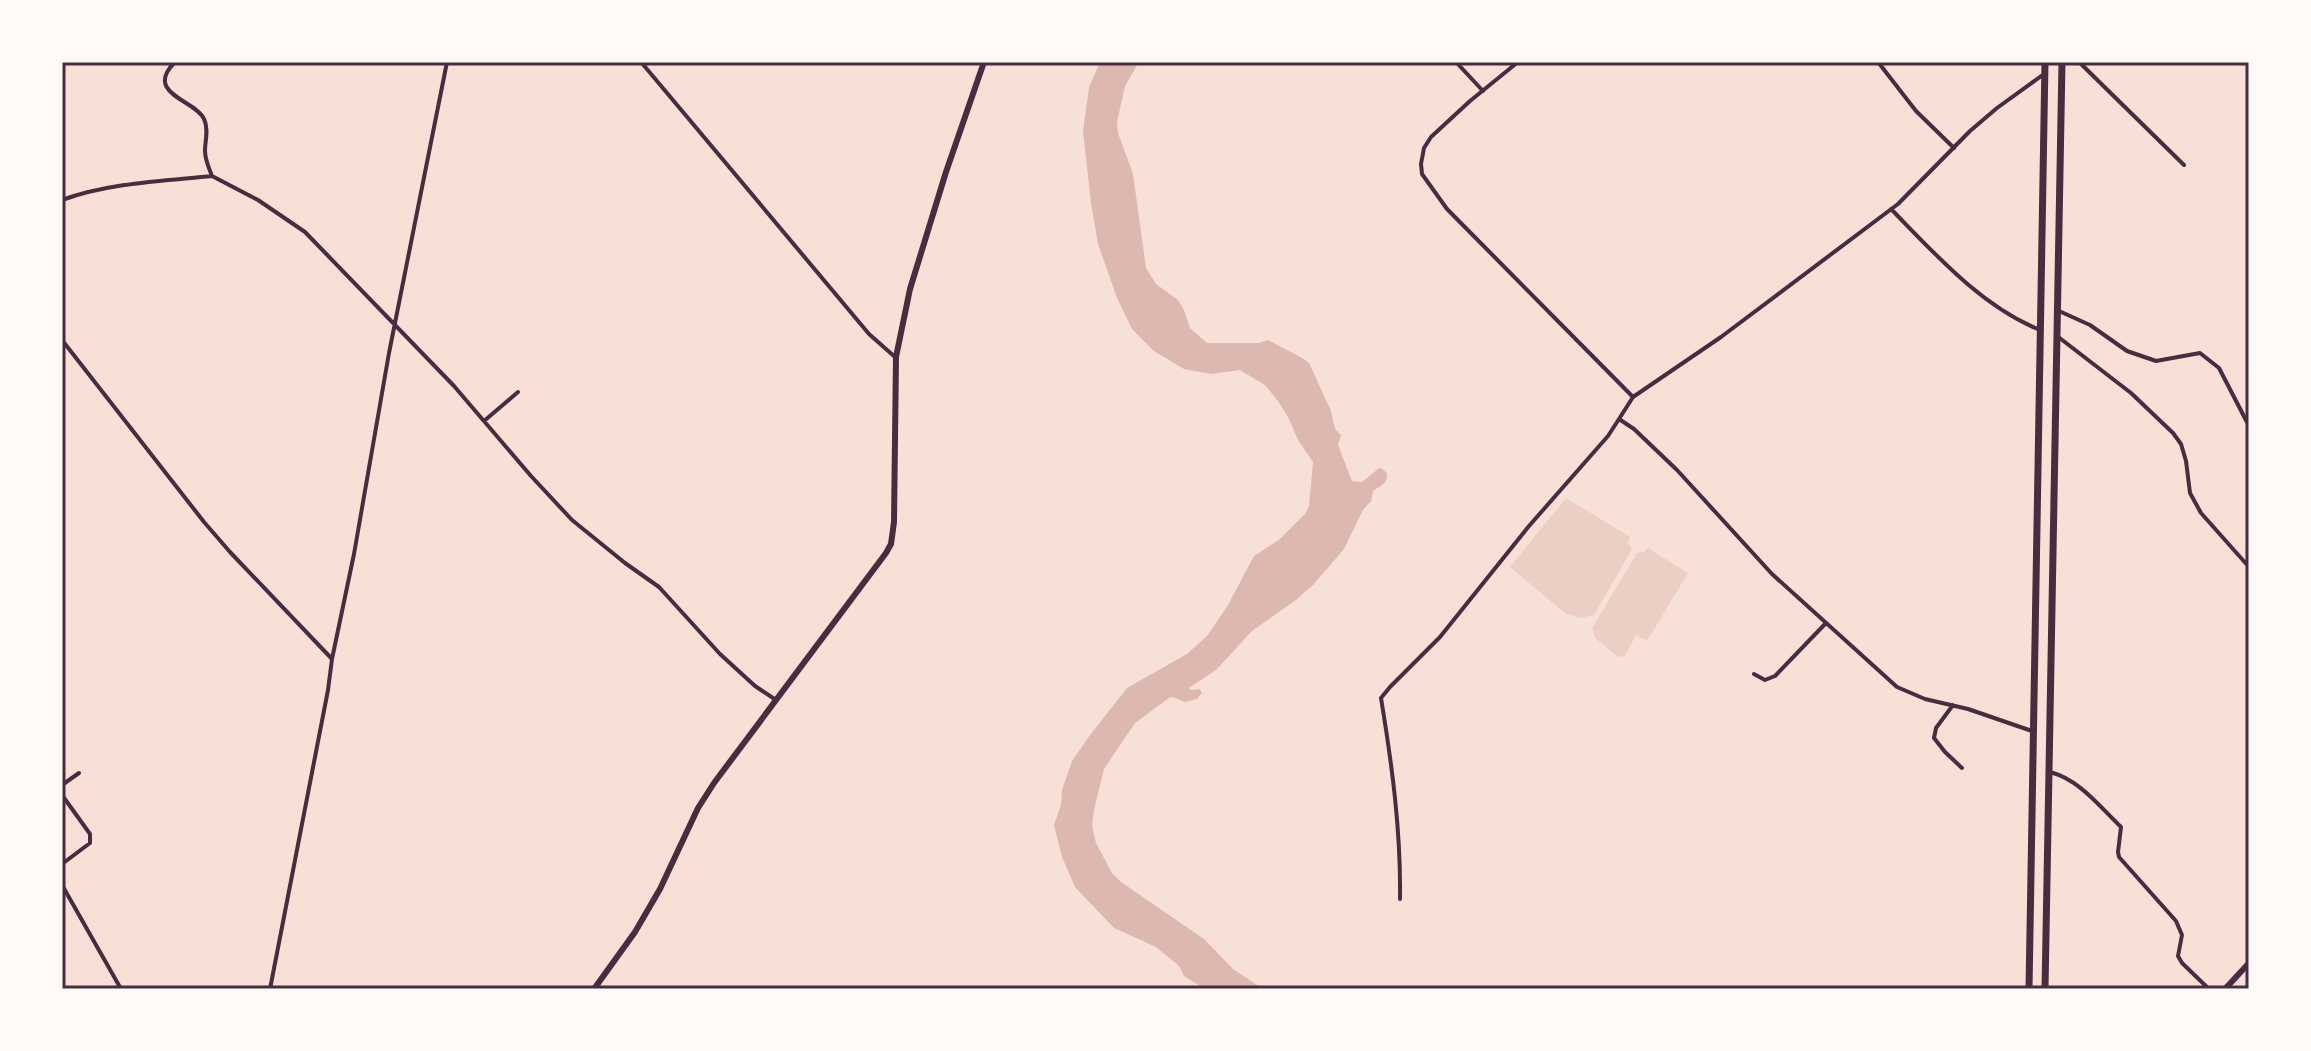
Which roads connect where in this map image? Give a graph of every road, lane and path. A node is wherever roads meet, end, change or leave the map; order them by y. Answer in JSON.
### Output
{"nodes":[{"id":1,"x":175,"y":62,"type":"edge"},
{"id":2,"x":447,"y":62,"type":"edge"},
{"id":3,"x":641,"y":62,"type":"edge"},
{"id":4,"x":984,"y":62,"type":"edge"},
{"id":5,"x":1456,"y":62,"type":"edge"},
{"id":6,"x":1518,"y":62,"type":"edge"},
{"id":7,"x":1878,"y":62,"type":"edge"},
{"id":8,"x":2045,"y":62,"type":"edge"},
{"id":9,"x":2062,"y":62,"type":"edge"},
{"id":10,"x":2079,"y":62,"type":"edge"},
{"id":11,"x":2045,"y":73,"type":"junction"},
{"id":12,"x":1483,"y":91,"type":"junction"},
{"id":13,"x":1954,"y":148,"type":"junction"},
{"id":14,"x":2184,"y":165,"type":"dead end"},
{"id":15,"x":212,"y":176,"type":"junction"},
{"id":16,"x":62,"y":200,"type":"edge"},
{"id":17,"x":1891,"y":209,"type":"junction"},
{"id":18,"x":2057,"y":310,"type":"junction"},
{"id":19,"x":395,"y":325,"type":"junction"},
{"id":20,"x":2041,"y":331,"type":"junction"},
{"id":21,"x":2056,"y":336,"type":"junction"},
{"id":22,"x":62,"y":340,"type":"edge"},
{"id":23,"x":896,"y":357,"type":"junction"},
{"id":24,"x":518,"y":392,"type":"dead end"},
{"id":25,"x":1633,"y":397,"type":"junction"},
{"id":26,"x":1619,"y":419,"type":"junction"},
{"id":27,"x":484,"y":421,"type":"junction"},
{"id":28,"x":2249,"y":426,"type":"edge"},
{"id":29,"x":2249,"y":567,"type":"edge"},
{"id":30,"x":1826,"y":623,"type":"junction"},
{"id":31,"x":332,"y":659,"type":"junction"},
{"id":32,"x":1754,"y":674,"type":"dead end"},
{"id":33,"x":776,"y":700,"type":"junction"},
{"id":34,"x":1953,"y":705,"type":"junction"},
{"id":35,"x":2034,"y":732,"type":"junction"},
{"id":36,"x":1962,"y":768,"type":"dead end"},
{"id":37,"x":2049,"y":772,"type":"junction"},
{"id":38,"x":79,"y":773,"type":"dead end"},
{"id":39,"x":62,"y":785,"type":"edge"},
{"id":40,"x":62,"y":795,"type":"edge"},
{"id":41,"x":62,"y":864,"type":"edge"},
{"id":42,"x":62,"y":885,"type":"edge"},
{"id":43,"x":1400,"y":899,"type":"dead end"},
{"id":44,"x":2249,"y":963,"type":"edge"},
{"id":45,"x":121,"y":989,"type":"edge"},
{"id":46,"x":270,"y":989,"type":"edge"},
{"id":47,"x":594,"y":989,"type":"edge"},
{"id":48,"x":2029,"y":989,"type":"edge"},
{"id":49,"x":2045,"y":989,"type":"edge"},
{"id":50,"x":2209,"y":989,"type":"edge"},
{"id":51,"x":2225,"y":989,"type":"edge"}],
"edges":[{"from":1,"to":15,"type":"street"},
{"from":2,"to":19,"type":"street"},
{"from":3,"to":23,"type":"street"},
{"from":4,"to":23,"type":"street"},
{"from":5,"to":12,"type":"street"},
{"from":6,"to":12,"type":"street"},
{"from":7,"to":13,"type":"street"},
{"from":8,"to":11,"type":"highway"},
{"from":9,"to":18,"type":"highway"},
{"from":10,"to":14,"type":"street"},
{"from":11,"to":13,"type":"street"},
{"from":11,"to":20,"type":"highway"},
{"from":12,"to":25,"type":"street"},
{"from":13,"to":17,"type":"street"},
{"from":15,"to":16,"type":"street"},
{"from":15,"to":19,"type":"street"},
{"from":17,"to":20,"type":"street"},
{"from":17,"to":25,"type":"street"},
{"from":18,"to":21,"type":"highway"},
{"from":18,"to":28,"type":"street"},
{"from":19,"to":27,"type":"street"},
{"from":19,"to":31,"type":"street"},
{"from":20,"to":35,"type":"highway"},
{"from":21,"to":29,"type":"street"},
{"from":21,"to":37,"type":"highway"},
{"from":22,"to":31,"type":"street"},
{"from":23,"to":33,"type":"street"},
{"from":24,"to":27,"type":"street"},
{"from":25,"to":26,"type":"street"},
{"from":26,"to":30,"type":"street"},
{"from":26,"to":43,"type":"street"},
{"from":27,"to":33,"type":"street"},
{"from":30,"to":32,"type":"street"},
{"from":30,"to":34,"type":"street"},
{"from":31,"to":46,"type":"street"},
{"from":33,"to":47,"type":"street"},
{"from":34,"to":35,"type":"street"},
{"from":34,"to":36,"type":"street"},
{"from":35,"to":48,"type":"highway"},
{"from":37,"to":49,"type":"highway"},
{"from":37,"to":50,"type":"street"},
{"from":38,"to":39,"type":"street"},
{"from":40,"to":41,"type":"street"},
{"from":42,"to":45,"type":"street"},
{"from":44,"to":51,"type":"street"}]}
